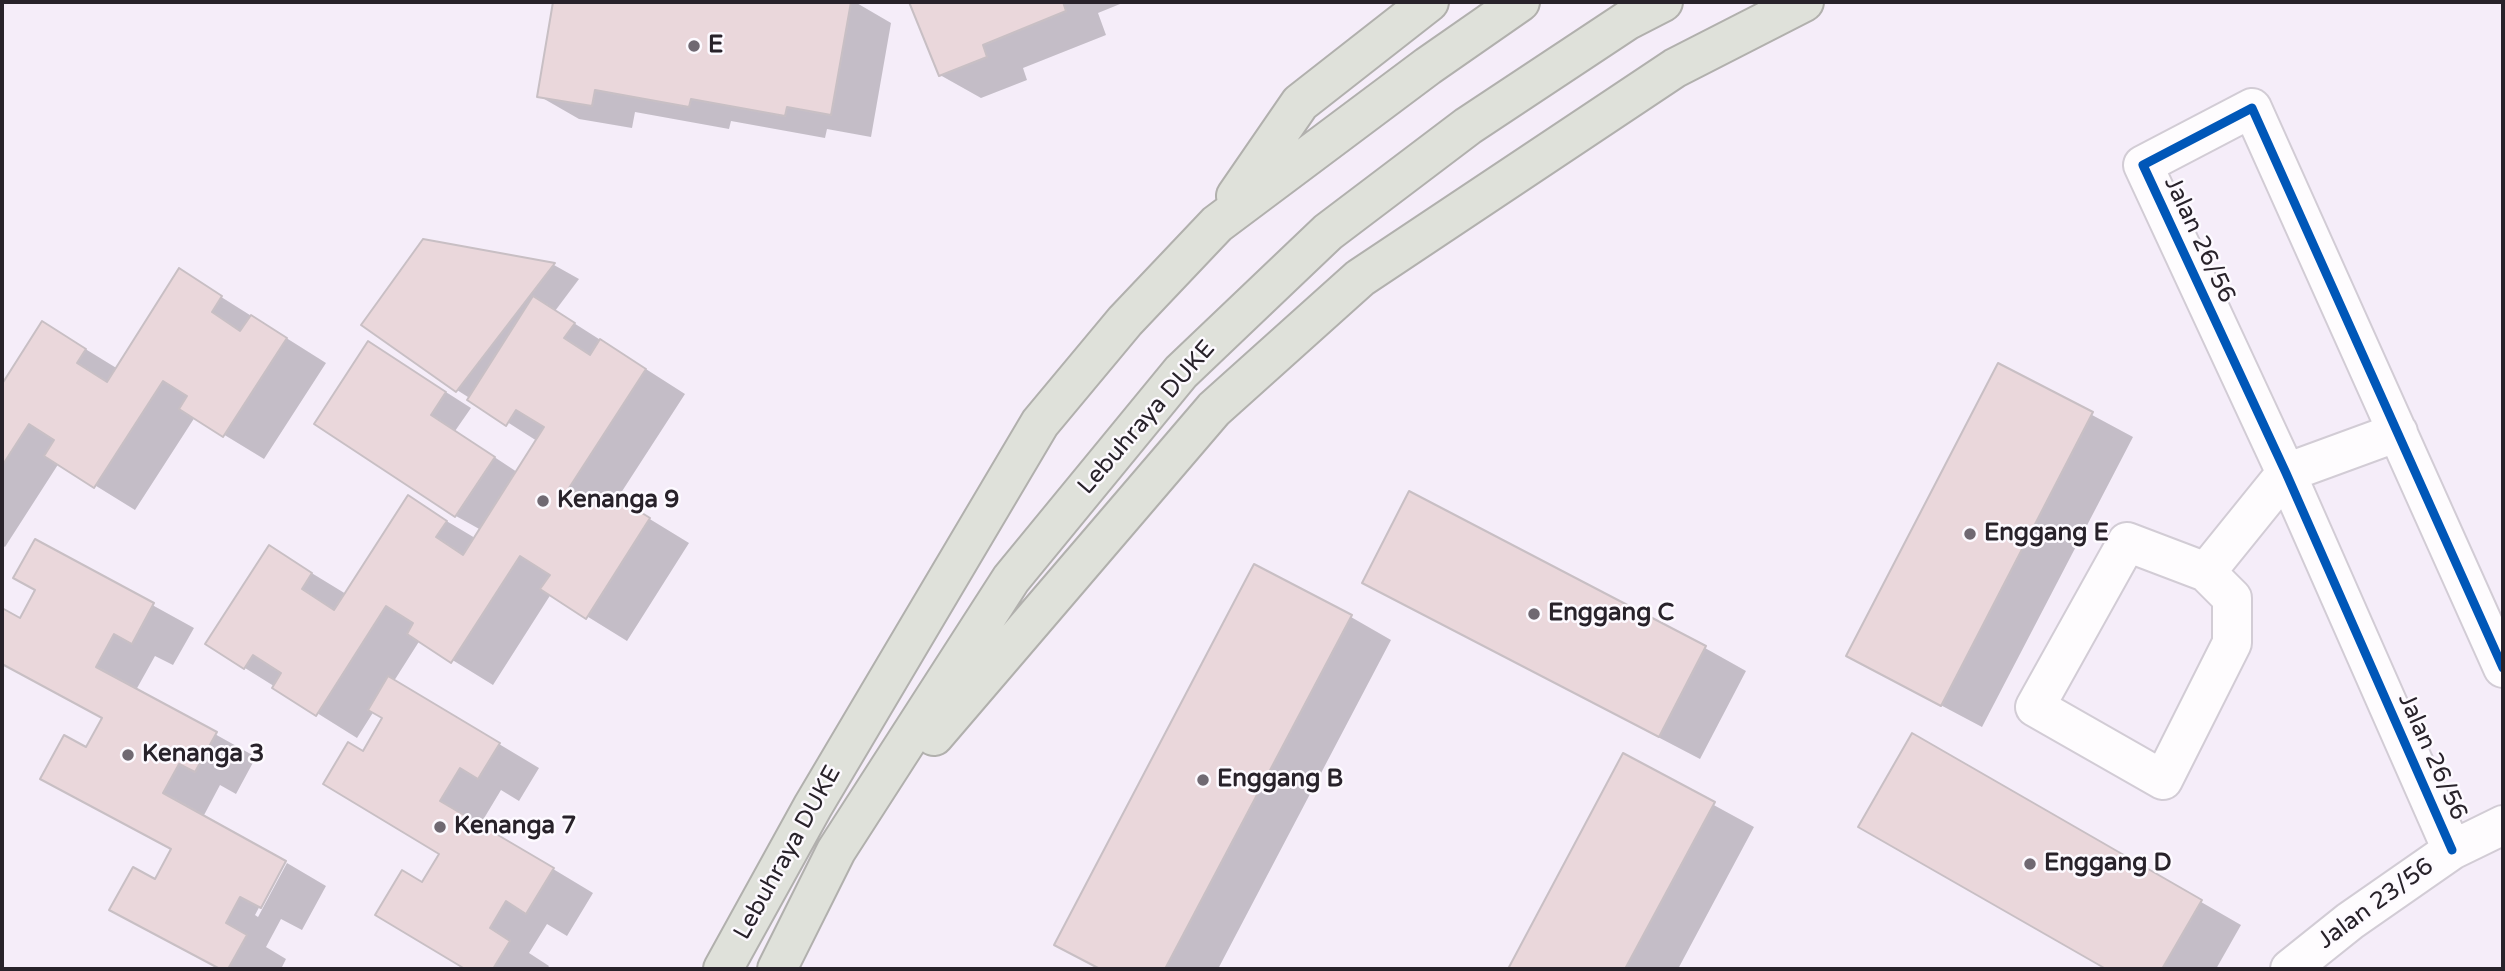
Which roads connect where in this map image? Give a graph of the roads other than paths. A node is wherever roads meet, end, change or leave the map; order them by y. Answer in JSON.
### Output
{"nodes":[{"id":1,"x":1429,"y":2,"type":"edge"},
{"id":2,"x":1520,"y":2,"type":"edge"},
{"id":3,"x":1663,"y":2,"type":"edge"},
{"id":4,"x":1804,"y":2,"type":"edge"},
{"id":5,"x":1217,"y":224,"type":"junction"},
{"id":6,"x":2398,"y":432,"type":"junction"},
{"id":7,"x":2286,"y":473,"type":"junction"},
{"id":8,"x":2206,"y":572,"type":"junction"},
{"id":9,"x":2503,"y":668,"type":"edge"},
{"id":10,"x":2503,"y":825,"type":"edge"},
{"id":11,"x":2452,"y":850,"type":"junction"},
{"id":12,"x":836,"y":851,"type":"junction"},
{"id":13,"x":723,"y":969,"type":"edge"},
{"id":14,"x":777,"y":969,"type":"edge"},
{"id":15,"x":2290,"y":969,"type":"edge"}],
"edges":[{"from":1,"to":5,"type":"highway"},
{"from":2,"to":5,"type":"highway","name":"Lebuhraya DUKE"},
{"from":3,"to":12,"type":"highway","name":"Lebuhraya DUKE"},
{"from":4,"to":12,"type":"highway"},
{"from":5,"to":13,"type":"highway","name":"Lebuhraya DUKE"},
{"from":6,"to":7,"type":"street"},
{"from":6,"to":7,"type":"street","name":"Jalan 26/56"},
{"from":6,"to":9,"type":"street","name":"Jalan 26/56"},
{"from":7,"to":8,"type":"street"},
{"from":7,"to":11,"type":"street","name":"Jalan 26/56"},
{"from":8,"to":8,"type":"street"},
{"from":10,"to":11,"type":"street","name":"Jalan 23/56"},
{"from":11,"to":15,"type":"street","name":"Jalan 23/56"},
{"from":12,"to":14,"type":"highway","name":"Lebuhraya DUKE"}]}
